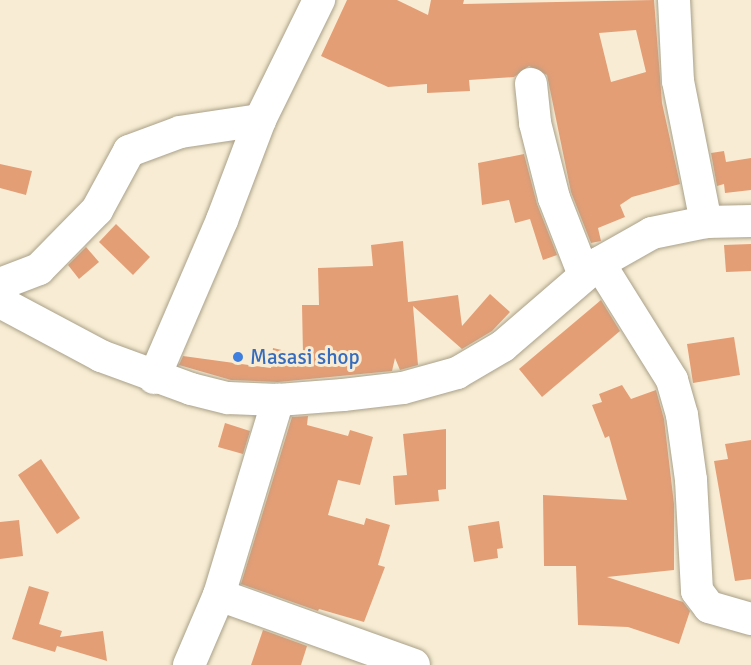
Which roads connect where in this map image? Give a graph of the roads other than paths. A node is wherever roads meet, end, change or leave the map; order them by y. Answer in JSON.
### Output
{"nodes":[{"id":1,"x":319,"y":0,"type":"edge"},
{"id":2,"x":674,"y":0,"type":"edge"},
{"id":3,"x":531,"y":84,"type":"dead end"},
{"id":4,"x":260,"y":120,"type":"junction"},
{"id":5,"x":751,"y":221,"type":"edge"},
{"id":6,"x":706,"y":222,"type":"junction"},
{"id":7,"x":591,"y":269,"type":"junction"},
{"id":8,"x":2,"y":300,"type":"edge"},
{"id":9,"x":154,"y":378,"type":"junction"},
{"id":10,"x":278,"y":400,"type":"junction"},
{"id":11,"x":219,"y":595,"type":"junction"},
{"id":12,"x":751,"y":619,"type":"edge"},
{"id":13,"x":189,"y":665,"type":"edge"},
{"id":14,"x":414,"y":665,"type":"edge"}],
"edges":[{"from":1,"to":4,"type":"street"},
{"from":2,"to":6,"type":"street"},
{"from":3,"to":7,"type":"street"},
{"from":4,"to":8,"type":"street"},
{"from":4,"to":9,"type":"street"},
{"from":5,"to":6,"type":"street"},
{"from":6,"to":7,"type":"street"},
{"from":7,"to":10,"type":"street"},
{"from":7,"to":12,"type":"street"},
{"from":8,"to":9,"type":"street"},
{"from":9,"to":10,"type":"street"},
{"from":10,"to":11,"type":"street"},
{"from":11,"to":13,"type":"street"},
{"from":11,"to":14,"type":"street"}]}
